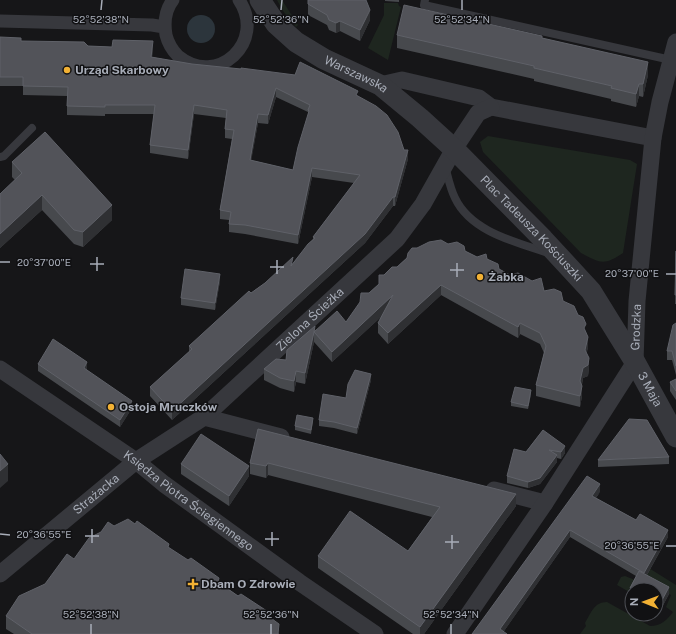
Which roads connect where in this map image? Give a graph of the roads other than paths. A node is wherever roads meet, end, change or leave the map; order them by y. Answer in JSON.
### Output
{"nodes":[{"id":1,"x":173,"y":0,"type":"edge"},
{"id":2,"x":239,"y":0,"type":"edge"},
{"id":3,"x":260,"y":0,"type":"edge"},
{"id":4,"x":425,"y":0,"type":"edge"},
{"id":5,"x":0,"y":21,"type":"edge"},
{"id":6,"x":164,"y":27,"type":"junction"},
{"id":7,"x":676,"y":42,"type":"edge"},
{"id":8,"x":671,"y":60,"type":"junction"},
{"id":9,"x":380,"y":85,"type":"junction"},
{"id":10,"x":491,"y":107,"type":"junction"},
{"id":11,"x":32,"y":128,"type":"dead end"},
{"id":12,"x":653,"y":138,"type":"junction"},
{"id":13,"x":446,"y":150,"type":"junction"},
{"id":14,"x":0,"y":157,"type":"edge"},
{"id":15,"x":558,"y":257,"type":"junction"},
{"id":16,"x":635,"y":362,"type":"junction"},
{"id":17,"x":0,"y":369,"type":"edge"},
{"id":18,"x":204,"y":417,"type":"junction"},
{"id":19,"x":676,"y":437,"type":"edge"},
{"id":20,"x":297,"y":440,"type":"edge"},
{"id":21,"x":136,"y":461,"type":"junction"},
{"id":22,"x":483,"y":487,"type":"edge"},
{"id":23,"x":545,"y":503,"type":"junction"},
{"id":24,"x":0,"y":574,"type":"edge"},
{"id":25,"x":375,"y":634,"type":"edge"},
{"id":26,"x":455,"y":634,"type":"edge"}],
"edges":[{"from":1,"to":6,"type":"street"},
{"from":2,"to":6,"type":"street"},
{"from":3,"to":9,"type":"street","name":"Warszawska"},
{"from":4,"to":8,"type":"lane"},
{"from":5,"to":6,"type":"street"},
{"from":7,"to":8,"type":"street","name":"Grodzka"},
{"from":8,"to":12,"type":"street","name":"Grodzka"},
{"from":9,"to":10,"type":"street"},
{"from":9,"to":13,"type":"street","name":"Warszawska"},
{"from":10,"to":12,"type":"street"},
{"from":10,"to":13,"type":"street"},
{"from":11,"to":14,"type":"lane"},
{"from":12,"to":16,"type":"street","name":"Grodzka"},
{"from":13,"to":15,"type":"street","name":"Plac Tadeusza Kościuszki"},
{"from":13,"to":15,"type":"lane"},
{"from":13,"to":18,"type":"street","name":"Zielona Ścieżka"},
{"from":15,"to":16,"type":"street","name":"Plac Tadeusza Kościuszki"},
{"from":16,"to":19,"type":"street","name":"3 Maja"},
{"from":16,"to":23,"type":"street","name":"Grodzka"},
{"from":17,"to":21,"type":"street","name":"Księdza Piotra Ściegiennego"},
{"from":18,"to":20,"type":"street"},
{"from":18,"to":21,"type":"street","name":"Zielona Ścieżka"},
{"from":21,"to":24,"type":"street","name":"Strażacka"},
{"from":21,"to":25,"type":"street","name":"Księdza Piotra Ściegiennego"},
{"from":22,"to":23,"type":"street"},
{"from":23,"to":26,"type":"street","name":"Grodzka"}]}
